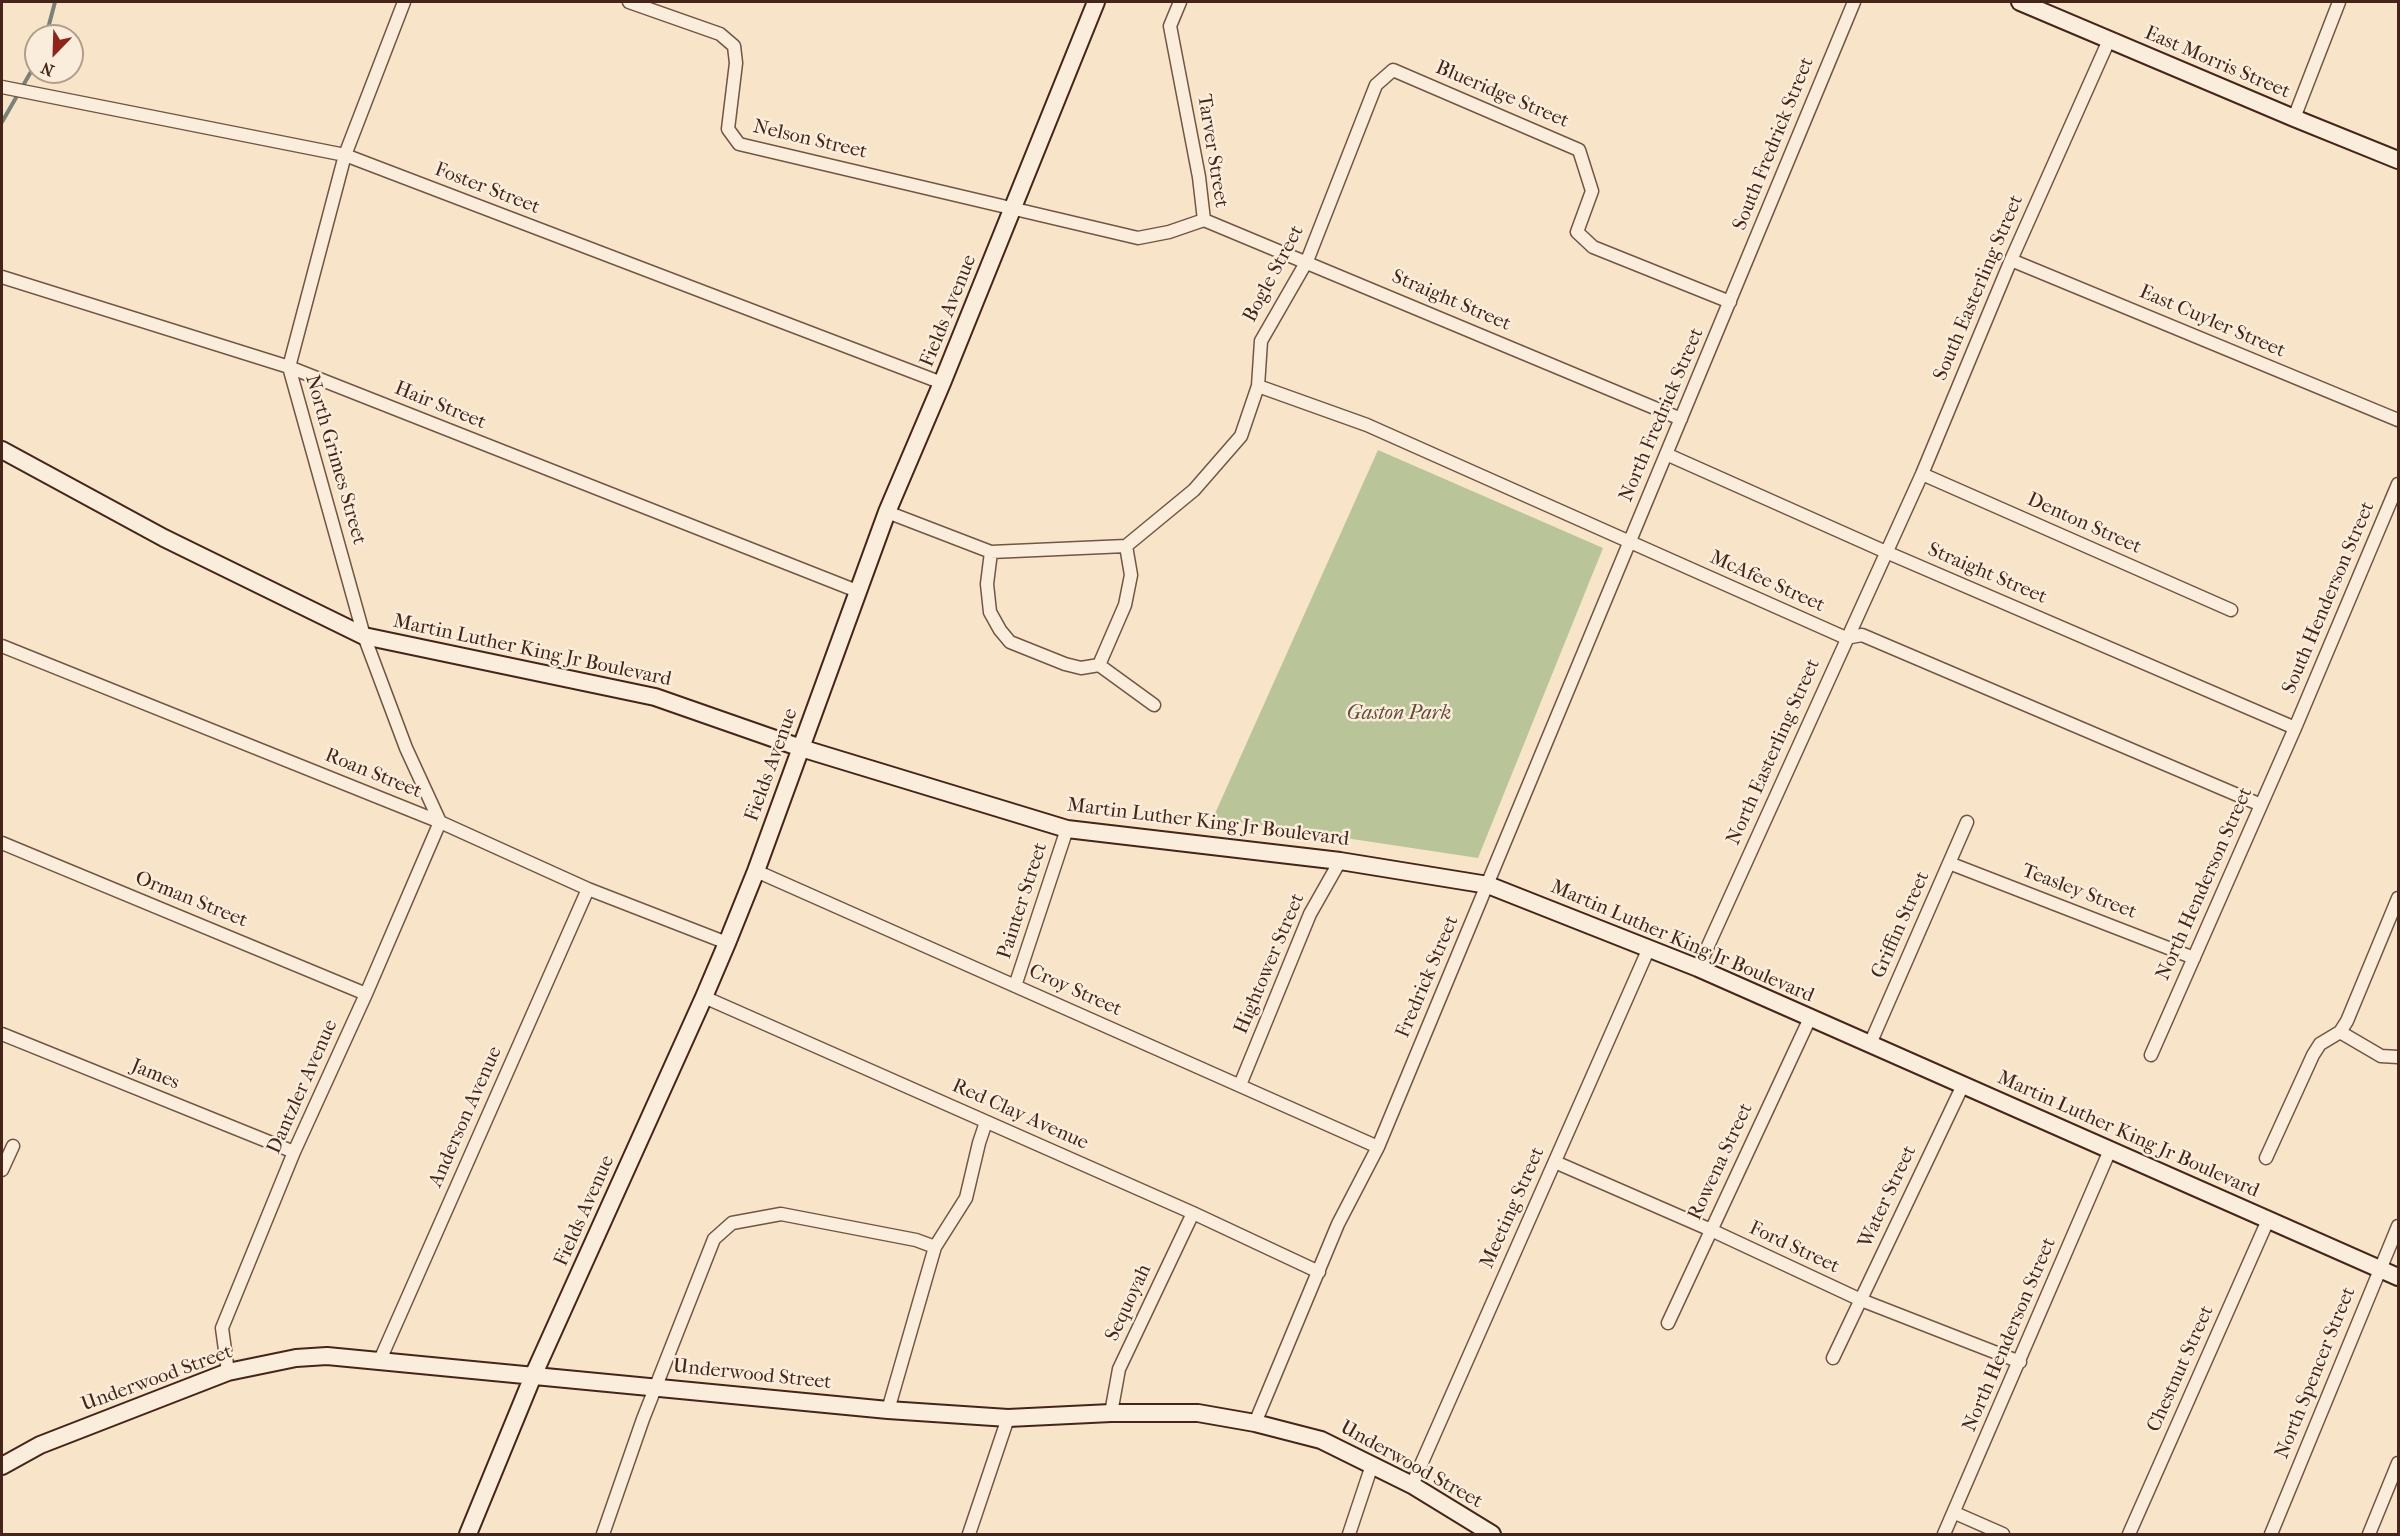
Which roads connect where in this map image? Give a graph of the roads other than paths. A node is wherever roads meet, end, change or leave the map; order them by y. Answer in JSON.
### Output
{"nodes":[{"id":1,"x":404,"y":2,"type":"edge"},
{"id":2,"x":629,"y":2,"type":"edge"},
{"id":3,"x":1096,"y":2,"type":"edge"},
{"id":4,"x":1180,"y":2,"type":"edge"},
{"id":5,"x":1854,"y":2,"type":"edge"},
{"id":6,"x":2020,"y":2,"type":"edge"},
{"id":7,"x":2339,"y":2,"type":"edge"},
{"id":8,"x":2109,"y":40,"type":"junction"},
{"id":9,"x":1376,"y":85,"type":"joint"},
{"id":10,"x":2,"y":87,"type":"edge"},
{"id":11,"x":2294,"y":118,"type":"junction"},
{"id":12,"x":345,"y":155,"type":"junction"},
{"id":13,"x":2398,"y":160,"type":"edge"},
{"id":14,"x":1013,"y":208,"type":"junction"},
{"id":15,"x":1204,"y":220,"type":"junction"},
{"id":16,"x":2012,"y":260,"type":"junction"},
{"id":17,"x":1306,"y":261,"type":"junction"},
{"id":18,"x":2,"y":277,"type":"edge"},
{"id":19,"x":1730,"y":302,"type":"junction"},
{"id":20,"x":289,"y":367,"type":"junction"},
{"id":21,"x":942,"y":383,"type":"junction"},
{"id":22,"x":1258,"y":386,"type":"junction"},
{"id":23,"x":1681,"y":419,"type":"junction"},
{"id":24,"x":2398,"y":420,"type":"edge"},
{"id":25,"x":2,"y":450,"type":"edge"},
{"id":26,"x":1666,"y":454,"type":"junction"},
{"id":27,"x":1922,"y":474,"type":"junction"},
{"id":28,"x":2398,"y":484,"type":"edge"},
{"id":29,"x":887,"y":512,"type":"junction"},
{"id":30,"x":1630,"y":543,"type":"junction"},
{"id":31,"x":1126,"y":546,"type":"junction"},
{"id":32,"x":991,"y":552,"type":"junction"},
{"id":33,"x":1886,"y":552,"type":"junction"},
{"id":34,"x":857,"y":591,"type":"junction"},
{"id":35,"x":2231,"y":610,"type":"dead end"},
{"id":36,"x":364,"y":636,"type":"junction"},
{"id":37,"x":1846,"y":638,"type":"junction"},
{"id":38,"x":2,"y":646,"type":"edge"},
{"id":39,"x":1099,"y":665,"type":"junction"},
{"id":40,"x":1154,"y":705,"type":"dead end"},
{"id":41,"x":2295,"y":728,"type":"junction"},
{"id":42,"x":801,"y":748,"type":"junction"},
{"id":43,"x":2261,"y":805,"type":"junction"},
{"id":44,"x":440,"y":822,"type":"junction"},
{"id":45,"x":1967,"y":822,"type":"dead end"},
{"id":46,"x":1067,"y":829,"type":"junction"},
{"id":47,"x":2,"y":843,"type":"edge"},
{"id":48,"x":1340,"y":861,"type":"junction"},
{"id":49,"x":1949,"y":863,"type":"junction"},
{"id":50,"x":756,"y":871,"type":"junction"},
{"id":51,"x":1488,"y":885,"type":"junction"},
{"id":52,"x":588,"y":889,"type":"junction"},
{"id":53,"x":2398,"y":898,"type":"edge"},
{"id":54,"x":727,"y":943,"type":"junction"},
{"id":55,"x":1649,"y":948,"type":"junction"},
{"id":56,"x":2194,"y":958,"type":"junction"},
{"id":57,"x":1698,"y":968,"type":"junction"},
{"id":58,"x":1016,"y":986,"type":"junction"},
{"id":59,"x":366,"y":994,"type":"junction"},
{"id":60,"x":705,"y":997,"type":"junction"},
{"id":61,"x":1810,"y":1018,"type":"junction"},
{"id":62,"x":2340,"y":1032,"type":"junction"},
{"id":63,"x":2,"y":1034,"type":"edge"},
{"id":64,"x":1870,"y":1044,"type":"junction"},
{"id":65,"x":2151,"y":1055,"type":"dead end"},
{"id":66,"x":2398,"y":1057,"type":"edge"},
{"id":67,"x":1240,"y":1085,"type":"junction"},
{"id":68,"x":1963,"y":1085,"type":"junction"},
{"id":69,"x":987,"y":1122,"type":"junction"},
{"id":70,"x":13,"y":1146,"type":"dead end"},
{"id":71,"x":1378,"y":1147,"type":"junction"},
{"id":72,"x":2110,"y":1150,"type":"junction"},
{"id":73,"x":294,"y":1152,"type":"junction"},
{"id":74,"x":2266,"y":1158,"type":"dead end"},
{"id":75,"x":1555,"y":1162,"type":"junction"},
{"id":76,"x":2,"y":1170,"type":"edge"},
{"id":77,"x":1193,"y":1213,"type":"junction"},
{"id":78,"x":2268,"y":1220,"type":"junction"},
{"id":79,"x":2398,"y":1226,"type":"edge"},
{"id":80,"x":1711,"y":1230,"type":"junction"},
{"id":81,"x":935,"y":1247,"type":"junction"},
{"id":82,"x":2380,"y":1269,"type":"junction"},
{"id":83,"x":1319,"y":1272,"type":"junction"},
{"id":84,"x":2398,"y":1277,"type":"edge"},
{"id":85,"x":1860,"y":1300,"type":"junction"},
{"id":86,"x":1668,"y":1323,"type":"dead end"},
{"id":87,"x":1833,"y":1358,"type":"dead end"},
{"id":88,"x":380,"y":1360,"type":"junction"},
{"id":89,"x":2020,"y":1362,"type":"junction"},
{"id":90,"x":228,"y":1372,"type":"junction"},
{"id":91,"x":533,"y":1376,"type":"junction"},
{"id":92,"x":656,"y":1386,"type":"junction"},
{"id":93,"x":888,"y":1410,"type":"junction"},
{"id":94,"x":1111,"y":1413,"type":"junction"},
{"id":95,"x":1008,"y":1418,"type":"junction"},
{"id":96,"x":1255,"y":1423,"type":"junction"},
{"id":97,"x":2398,"y":1463,"type":"edge"},
{"id":98,"x":1372,"y":1465,"type":"junction"},
{"id":99,"x":2,"y":1466,"type":"edge"},
{"id":100,"x":1412,"y":1485,"type":"junction"},
{"id":101,"x":1954,"y":1513,"type":"junction"},
{"id":102,"x":468,"y":1534,"type":"edge"},
{"id":103,"x":603,"y":1534,"type":"edge"},
{"id":104,"x":969,"y":1534,"type":"edge"},
{"id":105,"x":1349,"y":1534,"type":"edge"},
{"id":106,"x":1492,"y":1534,"type":"edge"},
{"id":107,"x":1944,"y":1534,"type":"edge"},
{"id":108,"x":2003,"y":1534,"type":"edge"},
{"id":109,"x":2129,"y":1534,"type":"edge"},
{"id":110,"x":2271,"y":1534,"type":"edge"},
{"id":111,"x":2368,"y":1534,"type":"edge"}],
"edges":[{"from":1,"to":12,"type":"street","name":"North Grimes Street"},
{"from":2,"to":14,"type":"street","name":"Nelson Street"},
{"from":3,"to":14,"type":"street","name":"Fields Avenue"},
{"from":4,"to":15,"type":"street","name":"Tarver Street"},
{"from":5,"to":19,"type":"street","name":"South Fredrick Street"},
{"from":6,"to":8,"type":"street","name":"East Morris Street"},
{"from":7,"to":11,"type":"street"},
{"from":8,"to":11,"type":"street","name":"East Morris Street"},
{"from":8,"to":16,"type":"street","name":"South Easterling Street"},
{"from":9,"to":17,"type":"street","name":"Bogle Street"},
{"from":9,"to":19,"type":"street","name":"Blueridge Street"},
{"from":10,"to":12,"type":"street","name":"Foster Street"},
{"from":11,"to":13,"type":"street","name":"East Morris Street"},
{"from":12,"to":20,"type":"street","name":"North Grimes Street"},
{"from":12,"to":21,"type":"street","name":"Foster Street"},
{"from":14,"to":15,"type":"street","name":"Tarver Street"},
{"from":14,"to":21,"type":"street","name":"Fields Avenue"},
{"from":15,"to":17,"type":"street","name":"Straight Street"},
{"from":16,"to":24,"type":"street","name":"East Cuyler Street"},
{"from":16,"to":27,"type":"street","name":"South Easterling Street"},
{"from":17,"to":22,"type":"street","name":"Bogle Street"},
{"from":17,"to":23,"type":"street","name":"Straight Street"},
{"from":18,"to":20,"type":"street","name":"Hair Street"},
{"from":19,"to":23,"type":"street","name":"North Fredrick Street"},
{"from":20,"to":34,"type":"street","name":"Hair Street"},
{"from":20,"to":36,"type":"street","name":"North Grimes Street"},
{"from":21,"to":29,"type":"street","name":"Fields Avenue"},
{"from":22,"to":30,"type":"street","name":"McAfee Street"},
{"from":22,"to":31,"type":"street","name":"Bogle Street"},
{"from":23,"to":26,"type":"street","name":"North Fredrick Street"},
{"from":25,"to":36,"type":"street","name":"Martin Luther King Jr Boulevard"},
{"from":26,"to":30,"type":"street","name":"North Fredrick Street"},
{"from":26,"to":33,"type":"street","name":"Straight Street"},
{"from":27,"to":33,"type":"street","name":"South Easterling Street"},
{"from":27,"to":35,"type":"street","name":"Denton Street"},
{"from":28,"to":41,"type":"street","name":"South Henderson Street"},
{"from":29,"to":32,"type":"street"},
{"from":29,"to":34,"type":"street","name":"Fields Avenue"},
{"from":30,"to":37,"type":"street","name":"McAfee Street"},
{"from":30,"to":51,"type":"street","name":"Fredrick Street"},
{"from":31,"to":32,"type":"street"},
{"from":31,"to":39,"type":"street"},
{"from":32,"to":39,"type":"street"},
{"from":33,"to":37,"type":"street","name":"North Easterling Street"},
{"from":33,"to":41,"type":"street","name":"Straight Street"},
{"from":34,"to":42,"type":"street","name":"Fields Avenue"},
{"from":36,"to":42,"type":"street","name":"Martin Luther King Jr Boulevard"},
{"from":36,"to":44,"type":"street","name":"North Grimes Street"},
{"from":37,"to":43,"type":"street","name":"McAfee Street"},
{"from":37,"to":57,"type":"street","name":"North Easterling Street"},
{"from":38,"to":44,"type":"street","name":"Roan Street"},
{"from":39,"to":40,"type":"street"},
{"from":41,"to":43,"type":"street","name":"North Henderson Street"},
{"from":42,"to":46,"type":"street","name":"Martin Luther King Jr Boulevard"},
{"from":42,"to":50,"type":"street","name":"Fields Avenue"},
{"from":43,"to":56,"type":"street","name":"North Henderson Street"},
{"from":44,"to":52,"type":"street","name":"Roan Street"},
{"from":44,"to":59,"type":"street","name":"Dantzler Avenue"},
{"from":45,"to":49,"type":"street","name":"Griffin Street"},
{"from":46,"to":48,"type":"street","name":"Martin Luther King Jr Boulevard"},
{"from":46,"to":58,"type":"street","name":"Painter Street"},
{"from":47,"to":59,"type":"street","name":"Orman Street"},
{"from":48,"to":51,"type":"street","name":"Martin Luther King Jr Boulevard"},
{"from":48,"to":67,"type":"street","name":"Hightower Street"},
{"from":49,"to":56,"type":"street","name":"Teasley Street"},
{"from":49,"to":64,"type":"street","name":"Griffin Street"},
{"from":50,"to":54,"type":"street","name":"Fields Avenue"},
{"from":50,"to":58,"type":"street","name":"Croy Street"},
{"from":51,"to":55,"type":"street","name":"Martin Luther King Jr Boulevard"},
{"from":51,"to":71,"type":"street","name":"Fredrick Street"},
{"from":52,"to":54,"type":"street","name":"Roan Street"},
{"from":52,"to":88,"type":"street","name":"Anderson Avenue"},
{"from":53,"to":62,"type":"street"},
{"from":54,"to":60,"type":"street","name":"Fields Avenue"},
{"from":55,"to":57,"type":"street","name":"Martin Luther King Jr Boulevard"},
{"from":55,"to":75,"type":"street","name":"Meeting Street"},
{"from":56,"to":65,"type":"street","name":"North Henderson Street"},
{"from":57,"to":61,"type":"street","name":"Martin Luther King Jr Boulevard"},
{"from":58,"to":67,"type":"street","name":"Croy Street"},
{"from":59,"to":73,"type":"street","name":"Dantzler Avenue"},
{"from":60,"to":69,"type":"street","name":"Red Clay Avenue"},
{"from":60,"to":91,"type":"street","name":"Fields Avenue"},
{"from":61,"to":64,"type":"street","name":"Martin Luther King Jr Boulevard"},
{"from":61,"to":80,"type":"street","name":"Rowena Street"},
{"from":62,"to":66,"type":"street"},
{"from":62,"to":74,"type":"street"},
{"from":63,"to":73,"type":"street","name":"James"},
{"from":64,"to":68,"type":"street","name":"Martin Luther King Jr Boulevard"},
{"from":67,"to":71,"type":"street","name":"Croy Street"},
{"from":68,"to":72,"type":"street","name":"Martin Luther King Jr Boulevard"},
{"from":68,"to":85,"type":"street","name":"Water Street"},
{"from":69,"to":77,"type":"street","name":"Red Clay Avenue"},
{"from":69,"to":81,"type":"street"},
{"from":70,"to":76,"type":"street"},
{"from":71,"to":83,"type":"street","name":"Fredrick Street"},
{"from":72,"to":78,"type":"street","name":"Martin Luther King Jr Boulevard"},
{"from":72,"to":89,"type":"street","name":"North Henderson Street"},
{"from":73,"to":90,"type":"street","name":"Dantzler Avenue"},
{"from":75,"to":80,"type":"street","name":"Ford Street"},
{"from":75,"to":100,"type":"street","name":"Meeting Street"},
{"from":77,"to":83,"type":"street","name":"Red Clay Avenue"},
{"from":77,"to":94,"type":"street","name":"Sequoyah"},
{"from":78,"to":82,"type":"street","name":"Martin Luther King Jr Boulevard"},
{"from":78,"to":109,"type":"street","name":"Chestnut Street"},
{"from":79,"to":82,"type":"street","name":"North Spencer Street"},
{"from":80,"to":85,"type":"street","name":"Ford Street"},
{"from":80,"to":86,"type":"street","name":"Rowena Street"},
{"from":81,"to":92,"type":"street"},
{"from":81,"to":93,"type":"street"},
{"from":82,"to":84,"type":"street","name":"Martin Luther King Jr Boulevard"},
{"from":82,"to":110,"type":"street","name":"North Spencer Street"},
{"from":83,"to":96,"type":"street","name":"Fredrick Street"},
{"from":85,"to":87,"type":"street","name":"Water Street"},
{"from":85,"to":89,"type":"street","name":"Ford Street"},
{"from":88,"to":90,"type":"street","name":"Underwood Street"},
{"from":88,"to":91,"type":"street","name":"Underwood Street"},
{"from":89,"to":101,"type":"street","name":"North Henderson Street"},
{"from":90,"to":99,"type":"street","name":"Underwood Street"},
{"from":91,"to":92,"type":"street","name":"Underwood Street"},
{"from":91,"to":102,"type":"street","name":"Fields Avenue"},
{"from":92,"to":93,"type":"street","name":"Underwood Street"},
{"from":92,"to":103,"type":"street"},
{"from":93,"to":95,"type":"street","name":"Underwood Street"},
{"from":94,"to":95,"type":"street","name":"Underwood Street"},
{"from":94,"to":96,"type":"street","name":"Underwood Street"},
{"from":95,"to":104,"type":"street"},
{"from":96,"to":98,"type":"street","name":"Underwood Street"},
{"from":97,"to":111,"type":"street"},
{"from":98,"to":100,"type":"street","name":"Underwood Street"},
{"from":98,"to":105,"type":"street"},
{"from":100,"to":106,"type":"street","name":"Underwood Street"},
{"from":101,"to":107,"type":"street","name":"North Henderson Street"},
{"from":101,"to":108,"type":"street"}]}
